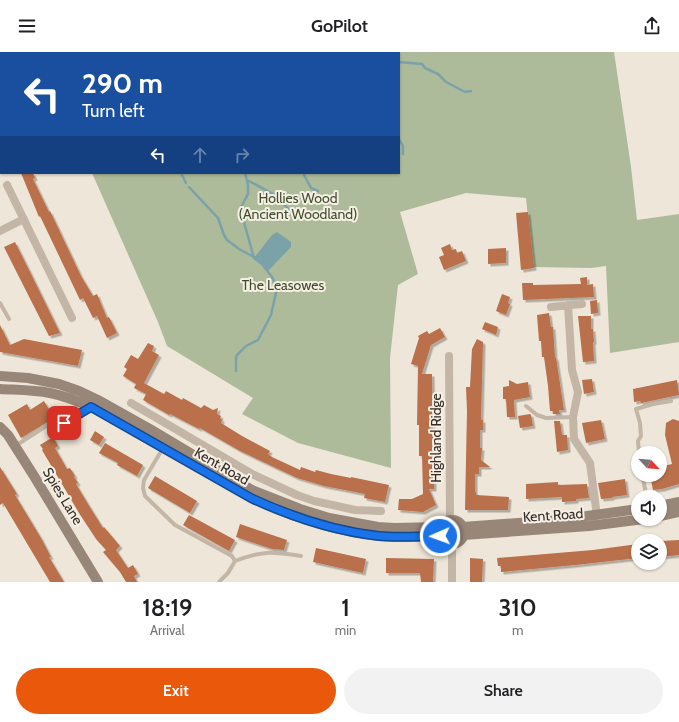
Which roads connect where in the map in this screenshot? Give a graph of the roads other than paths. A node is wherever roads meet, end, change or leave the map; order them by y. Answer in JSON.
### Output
{"nodes":[{"id":1,"x":7,"y":185,"type":"dead end"},
{"id":2,"x":24,"y":219,"type":"junction"},
{"id":3,"x":0,"y":231,"type":"edge"},
{"id":4,"x":0,"y":303,"type":"edge"},
{"id":5,"x":582,"y":304,"type":"dead end"},
{"id":6,"x":568,"y":305,"type":"junction"},
{"id":7,"x":551,"y":307,"type":"dead end"},
{"id":8,"x":72,"y":318,"type":"dead end"},
{"id":9,"x":9,"y":319,"type":"dead end"},
{"id":10,"x":449,"y":356,"type":"dead end"},
{"id":11,"x":0,"y":376,"type":"edge"},
{"id":12,"x":0,"y":389,"type":"edge"},
{"id":13,"x":671,"y":401,"type":"dead end"},
{"id":14,"x":131,"y":404,"type":"dead end"},
{"id":15,"x":526,"y":406,"type":"dead end"},
{"id":16,"x":91,"y":407,"type":"junction"},
{"id":17,"x":573,"y":417,"type":"junction"},
{"id":18,"x":0,"y":427,"type":"edge"},
{"id":19,"x":15,"y":446,"type":"junction"},
{"id":20,"x":638,"y":446,"type":"edge"},
{"id":21,"x":163,"y":448,"type":"junction"},
{"id":22,"x":314,"y":501,"type":"junction"},
{"id":23,"x":679,"y":502,"type":"edge"},
{"id":24,"x":667,"y":505,"type":"edge"},
{"id":25,"x":631,"y":510,"type":"edge"},
{"id":26,"x":381,"y":512,"type":"dead end"},
{"id":27,"x":679,"y":512,"type":"edge"},
{"id":28,"x":310,"y":513,"type":"junction"},
{"id":29,"x":667,"y":515,"type":"edge"},
{"id":30,"x":597,"y":516,"type":"junction"},
{"id":31,"x":450,"y":520,"type":"junction"},
{"id":32,"x":631,"y":521,"type":"edge"},
{"id":33,"x":440,"y":531,"type":"junction"},
{"id":34,"x":463,"y":531,"type":"junction"},
{"id":35,"x":452,"y":544,"type":"junction"},
{"id":36,"x":301,"y":556,"type":"dead end"},
{"id":37,"x":235,"y":560,"type":"junction"},
{"id":38,"x":98,"y":582,"type":"edge"},
{"id":39,"x":218,"y":582,"type":"edge"},
{"id":40,"x":452,"y":582,"type":"edge"}],
"edges":[{"from":1,"to":2,"type":"street"},
{"from":2,"to":3,"type":"street"},
{"from":2,"to":8,"type":"street"},
{"from":4,"to":9,"type":"lane"},
{"from":5,"to":6,"type":"street"},
{"from":6,"to":7,"type":"street"},
{"from":6,"to":17,"type":"street"},
{"from":10,"to":31,"type":"street","name":"Highland Ridge"},
{"from":11,"to":28,"type":"main road","name":"Kent Road"},
{"from":12,"to":16,"type":"main road","name":"Kent Road"},
{"from":13,"to":20,"type":"lane"},
{"from":14,"to":22,"type":"street","name":"Kent Road"},
{"from":15,"to":17,"type":"lane"},
{"from":16,"to":19,"type":"lane"},
{"from":16,"to":21,"type":"main road","name":"Kent Road"},
{"from":17,"to":30,"type":"street"},
{"from":18,"to":19,"type":"main road","name":"Spies Lane"},
{"from":19,"to":38,"type":"main road","name":"Spies Lane"},
{"from":21,"to":33,"type":"main road","name":"Kent Road"},
{"from":21,"to":37,"type":"lane"},
{"from":22,"to":26,"type":"street","name":"Kent Road"},
{"from":22,"to":28,"type":"street"},
{"from":23,"to":24,"type":"main road"},
{"from":25,"to":30,"type":"main road","name":"Kent Road"},
{"from":27,"to":29,"type":"main road"},
{"from":28,"to":33,"type":"main road","name":"Kent Road"},
{"from":30,"to":34,"type":"main road","name":"Kent Road"},
{"from":31,"to":33,"type":"main road"},
{"from":31,"to":34,"type":"main road"},
{"from":32,"to":34,"type":"main road","name":"Kent Road"},
{"from":33,"to":35,"type":"main road"},
{"from":34,"to":35,"type":"main road"},
{"from":35,"to":40,"type":"street"},
{"from":36,"to":37,"type":"lane"},
{"from":37,"to":39,"type":"lane"}]}
